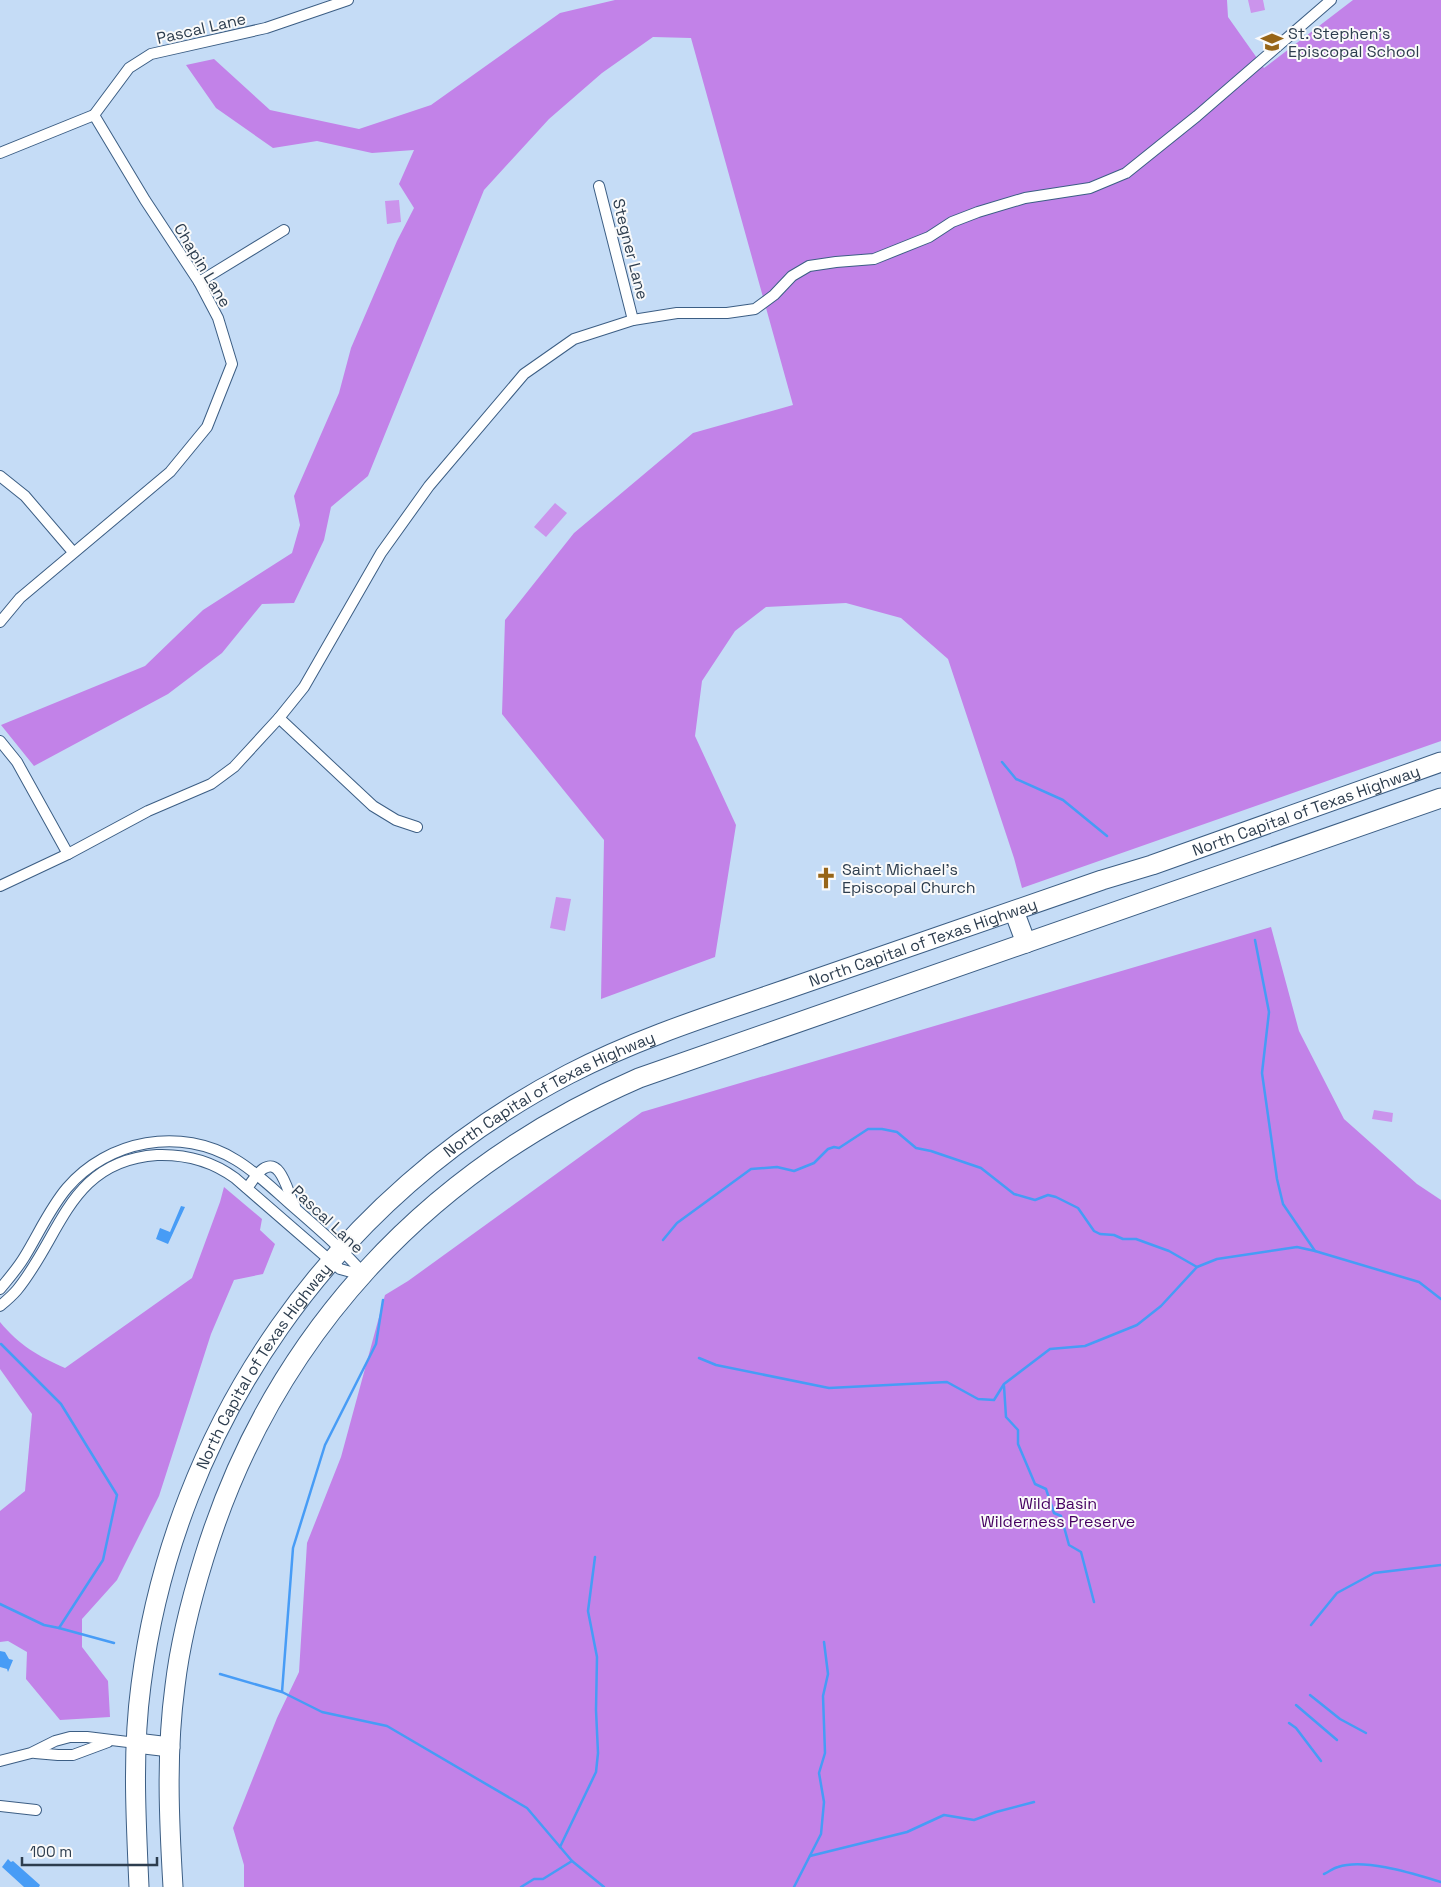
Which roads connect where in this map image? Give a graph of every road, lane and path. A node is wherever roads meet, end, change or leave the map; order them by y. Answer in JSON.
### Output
{"nodes":[{"id":1,"x":348,"y":0,"type":"edge"},
{"id":2,"x":1331,"y":0,"type":"edge"},
{"id":3,"x":94,"y":114,"type":"junction"},
{"id":4,"x":0,"y":153,"type":"edge"},
{"id":5,"x":600,"y":186,"type":"dead end"},
{"id":6,"x":284,"y":230,"type":"dead end"},
{"id":7,"x":199,"y":282,"type":"junction"},
{"id":8,"x":633,"y":320,"type":"junction"},
{"id":9,"x":0,"y":476,"type":"edge"},
{"id":10,"x":73,"y":552,"type":"junction"},
{"id":11,"x":0,"y":622,"type":"edge"},
{"id":12,"x":279,"y":718,"type":"junction"},
{"id":13,"x":0,"y":741,"type":"edge"},
{"id":14,"x":1441,"y":762,"type":"edge"},
{"id":15,"x":1441,"y":798,"type":"edge"},
{"id":16,"x":417,"y":827,"type":"dead end"},
{"id":17,"x":68,"y":854,"type":"junction"},
{"id":18,"x":0,"y":886,"type":"edge"},
{"id":19,"x":1014,"y":910,"type":"junction"},
{"id":20,"x":1026,"y":943,"type":"junction"},
{"id":21,"x":107,"y":1156,"type":"junction"},
{"id":22,"x":234,"y":1159,"type":"junction"},
{"id":23,"x":113,"y":1167,"type":"junction"},
{"id":24,"x":226,"y":1171,"type":"junction"},
{"id":25,"x":257,"y":1175,"type":"junction"},
{"id":26,"x":247,"y":1188,"type":"junction"},
{"id":27,"x":300,"y":1213,"type":"junction"},
{"id":28,"x":42,"y":1227,"type":"junction"},
{"id":29,"x":52,"y":1235,"type":"junction"},
{"id":30,"x":335,"y":1255,"type":"junction"},
{"id":31,"x":363,"y":1273,"type":"junction"},
{"id":32,"x":0,"y":1289,"type":"edge"},
{"id":33,"x":0,"y":1306,"type":"edge"},
{"id":34,"x":70,"y":1737,"type":"junction"},
{"id":35,"x":111,"y":1741,"type":"junction"},
{"id":36,"x":136,"y":1743,"type":"junction"},
{"id":37,"x":170,"y":1747,"type":"junction"},
{"id":38,"x":31,"y":1753,"type":"junction"},
{"id":39,"x":73,"y":1755,"type":"junction"},
{"id":40,"x":0,"y":1761,"type":"edge"},
{"id":41,"x":0,"y":1806,"type":"edge"},
{"id":42,"x":36,"y":1810,"type":"dead end"},
{"id":43,"x":139,"y":1887,"type":"edge"},
{"id":44,"x":173,"y":1887,"type":"edge"}],
"edges":[{"from":1,"to":3,"type":"street","name":"Pascal Lane"},
{"from":2,"to":8,"type":"street"},
{"from":3,"to":4,"type":"street"},
{"from":3,"to":7,"type":"street","name":"Chapin Lane"},
{"from":5,"to":8,"type":"street","name":"Stegner Lane"},
{"from":6,"to":7,"type":"street"},
{"from":7,"to":10,"type":"street","name":"Chapin Lane"},
{"from":8,"to":12,"type":"street"},
{"from":9,"to":10,"type":"street"},
{"from":10,"to":11,"type":"street","name":"Chapin Lane"},
{"from":12,"to":16,"type":"street"},
{"from":12,"to":17,"type":"street"},
{"from":13,"to":17,"type":"street"},
{"from":14,"to":19,"type":"highway","name":"North Capital of Texas Highway"},
{"from":15,"to":20,"type":"highway","name":"North Capital of Texas Highway"},
{"from":17,"to":18,"type":"street"},
{"from":19,"to":20,"type":"highway"},
{"from":19,"to":30,"type":"highway","name":"North Capital of Texas Highway"},
{"from":20,"to":31,"type":"highway","name":"North Capital of Texas Highway"},
{"from":21,"to":22,"type":"street","name":"Pascal Lane"},
{"from":21,"to":23,"type":"street"},
{"from":21,"to":28,"type":"street","name":"Pascal Lane"},
{"from":22,"to":24,"type":"street"},
{"from":22,"to":25,"type":"street","name":"Pascal Lane"},
{"from":23,"to":24,"type":"street","name":"Pascal Lane"},
{"from":23,"to":29,"type":"street","name":"Pascal Lane"},
{"from":24,"to":26,"type":"street","name":"Pascal Lane"},
{"from":25,"to":26,"type":"street"},
{"from":25,"to":27,"type":"street","name":"Pascal Lane"},
{"from":25,"to":27,"type":"street"},
{"from":26,"to":30,"type":"street","name":"Pascal Lane"},
{"from":27,"to":30,"type":"street","name":"Pascal Lane"},
{"from":28,"to":29,"type":"street"},
{"from":28,"to":32,"type":"street","name":"Pascal Lane"},
{"from":29,"to":33,"type":"street","name":"Pascal Lane"},
{"from":30,"to":31,"type":"street","name":"Pascal Lane"},
{"from":30,"to":31,"type":"street","name":"Pascal Lane"},
{"from":30,"to":36,"type":"highway","name":"North Capital of Texas Highway"},
{"from":31,"to":37,"type":"highway","name":"North Capital of Texas Highway"},
{"from":34,"to":35,"type":"street"},
{"from":34,"to":38,"type":"street"},
{"from":34,"to":39,"type":"street"},
{"from":35,"to":36,"type":"street"},
{"from":35,"to":39,"type":"street"},
{"from":36,"to":37,"type":"highway"},
{"from":36,"to":43,"type":"highway","name":"North Capital of Texas Highway"},
{"from":37,"to":44,"type":"highway","name":"North Capital of Texas Highway"},
{"from":38,"to":39,"type":"street"},
{"from":38,"to":40,"type":"street"},
{"from":41,"to":42,"type":"street"}]}
